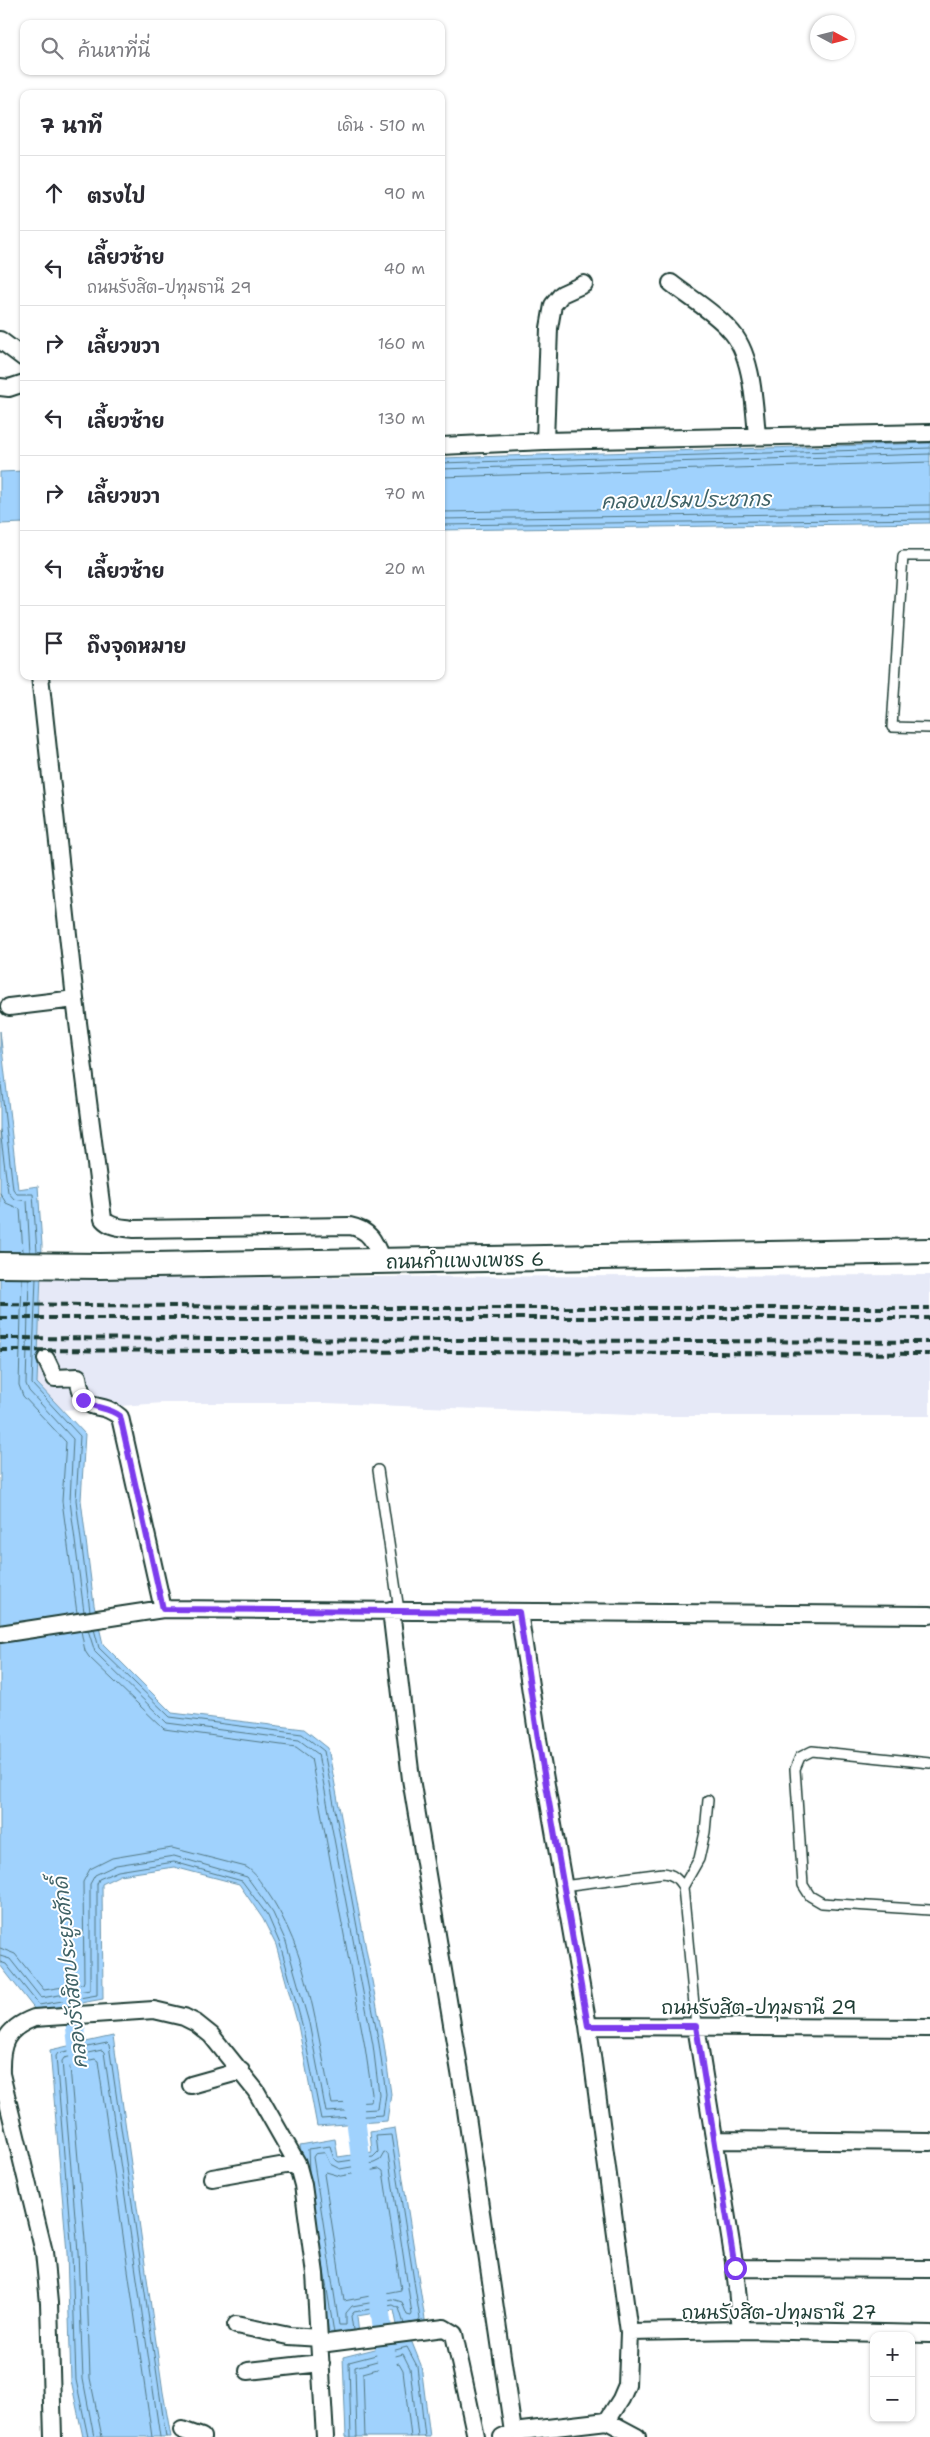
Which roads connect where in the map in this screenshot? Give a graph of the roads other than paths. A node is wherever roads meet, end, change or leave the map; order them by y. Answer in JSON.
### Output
{"nodes":[{"id":1,"x":671,"y":283,"type":"dead end"},
{"id":2,"x":584,"y":284,"type":"dead end"},
{"id":3,"x":0,"y":340,"type":"edge"},
{"id":4,"x":20,"y":355,"type":"edge"},
{"id":5,"x":20,"y":384,"type":"edge"},
{"id":6,"x":0,"y":387,"type":"edge"},
{"id":7,"x":930,"y":432,"type":"edge"},
{"id":8,"x":757,"y":436,"type":"junction"},
{"id":9,"x":545,"y":441,"type":"junction"},
{"id":10,"x":445,"y":446,"type":"edge"},
{"id":11,"x":930,"y":556,"type":"edge"},
{"id":12,"x":40,"y":680,"type":"edge"},
{"id":13,"x":930,"y":728,"type":"edge"},
{"id":14,"x":75,"y":999,"type":"junction"},
{"id":15,"x":9,"y":1007,"type":"dead end"},
{"id":16,"x":930,"y":1251,"type":"edge"},
{"id":17,"x":382,"y":1261,"type":"junction"},
{"id":18,"x":0,"y":1265,"type":"edge"},
{"id":19,"x":46,"y":1359,"type":"dead end"},
{"id":20,"x":378,"y":1470,"type":"dead end"},
{"id":21,"x":163,"y":1609,"type":"junction"},
{"id":22,"x":395,"y":1610,"type":"junction"},
{"id":23,"x":519,"y":1612,"type":"junction"},
{"id":24,"x":930,"y":1615,"type":"edge"},
{"id":25,"x":0,"y":1634,"type":"edge"},
{"id":26,"x":930,"y":1763,"type":"edge"},
{"id":27,"x":708,"y":1800,"type":"dead end"},
{"id":28,"x":563,"y":1886,"type":"junction"},
{"id":29,"x":683,"y":1887,"type":"junction"},
{"id":30,"x":930,"y":1910,"type":"edge"},
{"id":31,"x":588,"y":2026,"type":"junction"},
{"id":32,"x":696,"y":2026,"type":"junction"},
{"id":33,"x":930,"y":2028,"type":"edge"},
{"id":34,"x":241,"y":2071,"type":"junction"},
{"id":35,"x":191,"y":2085,"type":"dead end"},
{"id":36,"x":716,"y":2140,"type":"junction"},
{"id":37,"x":930,"y":2142,"type":"edge"},
{"id":38,"x":297,"y":2163,"type":"junction"},
{"id":39,"x":212,"y":2178,"type":"dead end"},
{"id":40,"x":735,"y":2268,"type":"junction"},
{"id":41,"x":930,"y":2270,"type":"edge"},
{"id":42,"x":236,"y":2325,"type":"dead end"},
{"id":43,"x":741,"y":2330,"type":"junction"},
{"id":44,"x":629,"y":2332,"type":"junction"},
{"id":45,"x":930,"y":2334,"type":"edge"},
{"id":46,"x":320,"y":2341,"type":"junction"},
{"id":47,"x":321,"y":2363,"type":"junction"},
{"id":48,"x":248,"y":2371,"type":"dead end"},
{"id":49,"x":608,"y":2420,"type":"junction"},
{"id":50,"x":182,"y":2430,"type":"dead end"},
{"id":51,"x":508,"y":2435,"type":"edge"},
{"id":52,"x":53,"y":2437,"type":"edge"},
{"id":53,"x":202,"y":2437,"type":"edge"},
{"id":54,"x":325,"y":2437,"type":"edge"},
{"id":55,"x":476,"y":2437,"type":"edge"},
{"id":56,"x":637,"y":2437,"type":"edge"}],
"edges":[{"from":1,"to":8,"type":"street"},
{"from":2,"to":9,"type":"street"},
{"from":3,"to":4,"type":"street"},
{"from":5,"to":6,"type":"street"},
{"from":7,"to":8,"type":"street"},
{"from":8,"to":9,"type":"street"},
{"from":9,"to":10,"type":"street"},
{"from":11,"to":13,"type":"lane"},
{"from":12,"to":14,"type":"street"},
{"from":14,"to":15,"type":"street"},
{"from":14,"to":17,"type":"street"},
{"from":16,"to":17,"type":"main road","name":"ถนนกำแพงเพชร 6"},
{"from":17,"to":18,"type":"main road","name":"ถนนกำแพงเพชร 6"},
{"from":19,"to":21,"type":"street"},
{"from":20,"to":22,"type":"lane"},
{"from":21,"to":22,"type":"street"},
{"from":21,"to":25,"type":"street"},
{"from":22,"to":23,"type":"street"},
{"from":22,"to":51,"type":"street"},
{"from":23,"to":24,"type":"street"},
{"from":23,"to":28,"type":"street"},
{"from":26,"to":30,"type":"lane"},
{"from":27,"to":29,"type":"lane"},
{"from":28,"to":29,"type":"lane"},
{"from":28,"to":31,"type":"street"},
{"from":29,"to":32,"type":"lane"},
{"from":31,"to":32,"type":"street","name":"ถนนรังสิต-ปทุมธานี 29"},
{"from":31,"to":44,"type":"street"},
{"from":32,"to":33,"type":"street","name":"ถนนรังสิต-ปทุมธานี 29"},
{"from":32,"to":36,"type":"street"},
{"from":34,"to":35,"type":"street"},
{"from":34,"to":38,"type":"street"},
{"from":34,"to":52,"type":"street"},
{"from":36,"to":37,"type":"street"},
{"from":36,"to":40,"type":"street"},
{"from":38,"to":39,"type":"street"},
{"from":38,"to":46,"type":"street"},
{"from":40,"to":41,"type":"street"},
{"from":40,"to":43,"type":"street"},
{"from":42,"to":46,"type":"street"},
{"from":43,"to":44,"type":"street","name":"ถนนรังสิต-ปทุมธานี 27"},
{"from":43,"to":45,"type":"street","name":"ถนนรังสิต-ปทุมธานี 27"},
{"from":44,"to":49,"type":"street"},
{"from":46,"to":47,"type":"street"},
{"from":46,"to":55,"type":"street"},
{"from":47,"to":48,"type":"street"},
{"from":47,"to":54,"type":"street"},
{"from":49,"to":51,"type":"street"},
{"from":49,"to":56,"type":"street"},
{"from":50,"to":53,"type":"street"}]}
